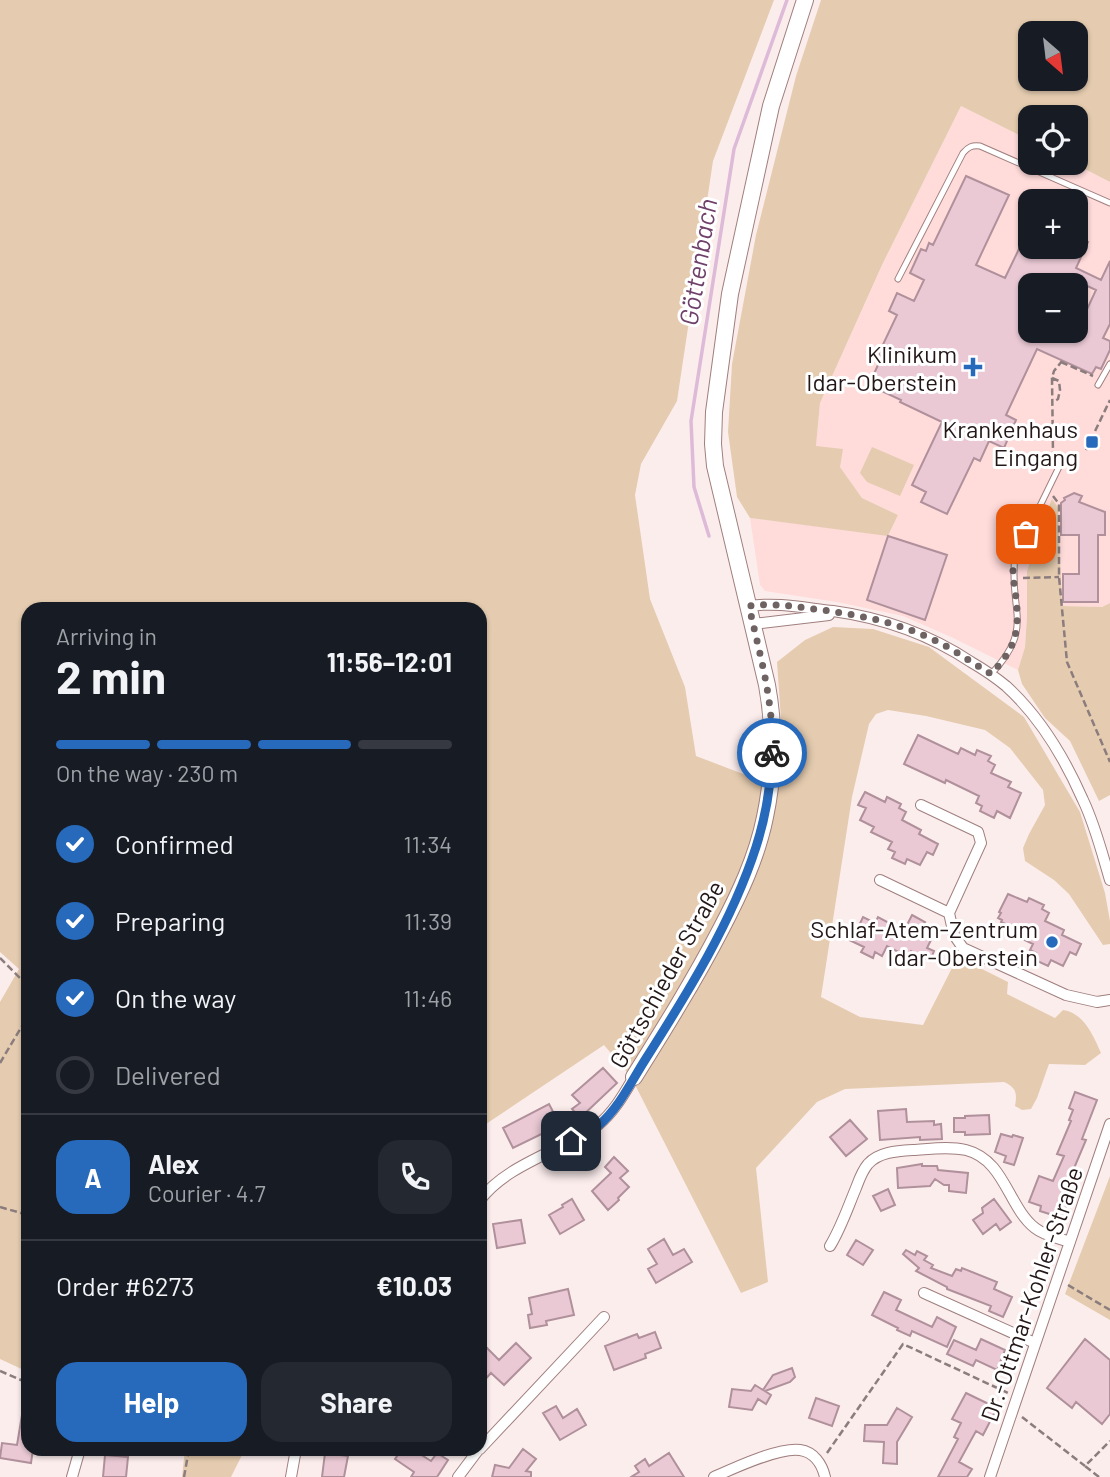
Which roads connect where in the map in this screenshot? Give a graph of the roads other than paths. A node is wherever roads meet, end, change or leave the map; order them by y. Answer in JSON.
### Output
{"nodes":[{"id":1,"x":806,"y":0,"type":"edge"},
{"id":2,"x":1110,"y":203,"type":"edge"},
{"id":3,"x":898,"y":279,"type":"dead end"},
{"id":4,"x":1110,"y":364,"type":"edge"},
{"id":5,"x":1100,"y":382,"type":"road end"},
{"id":6,"x":1059,"y":467,"type":"road end"},
{"id":7,"x":749,"y":606,"type":"junction"},
{"id":8,"x":845,"y":613,"type":"junction"},
{"id":9,"x":753,"y":624,"type":"junction"},
{"id":10,"x":991,"y":674,"type":"junction"},
{"id":11,"x":920,"y":805,"type":"dead end"},
{"id":12,"x":880,"y":880,"type":"dead end"},
{"id":13,"x":1110,"y":880,"type":"edge"},
{"id":14,"x":949,"y":913,"type":"junction"},
{"id":15,"x":1110,"y":1000,"type":"edge"},
{"id":16,"x":634,"y":1077,"type":"joint"},
{"id":17,"x":1110,"y":1124,"type":"edge"},
{"id":18,"x":487,"y":1191,"type":"edge"},
{"id":19,"x":1070,"y":1242,"type":"junction"},
{"id":20,"x":830,"y":1246,"type":"dead end"},
{"id":21,"x":924,"y":1293,"type":"dead end"},
{"id":22,"x":604,"y":1317,"type":"dead end"},
{"id":23,"x":1035,"y":1343,"type":"junction"},
{"id":24,"x":487,"y":1441,"type":"edge"},
{"id":25,"x":78,"y":1456,"type":"edge"},
{"id":26,"x":295,"y":1456,"type":"edge"},
{"id":27,"x":474,"y":1456,"type":"edge"},
{"id":28,"x":72,"y":1477,"type":"edge"},
{"id":29,"x":291,"y":1477,"type":"edge"},
{"id":30,"x":458,"y":1477,"type":"edge"},
{"id":31,"x":714,"y":1477,"type":"edge"},
{"id":32,"x":825,"y":1477,"type":"edge"},
{"id":33,"x":990,"y":1477,"type":"edge"}],
"edges":[{"from":1,"to":7,"type":"street","name":"Göttschieder Straße"},
{"from":2,"to":3,"type":"lane"},
{"from":4,"to":5,"type":"lane"},
{"from":6,"to":10,"type":"lane"},
{"from":7,"to":8,"type":"street"},
{"from":7,"to":9,"type":"street","name":"Göttschieder Straße"},
{"from":8,"to":9,"type":"street"},
{"from":8,"to":10,"type":"street"},
{"from":9,"to":16,"type":"street","name":"Göttschieder Straße"},
{"from":10,"to":13,"type":"street"},
{"from":11,"to":14,"type":"street"},
{"from":12,"to":14,"type":"street"},
{"from":14,"to":15,"type":"street"},
{"from":16,"to":18,"type":"street","name":"Göttschieder Straße"},
{"from":17,"to":19,"type":"street","name":"Dr.-Ottmar-Kohler-Straße"},
{"from":19,"to":20,"type":"street"},
{"from":19,"to":23,"type":"street","name":"Dr.-Ottmar-Kohler-Straße"},
{"from":21,"to":23,"type":"street"},
{"from":22,"to":24,"type":"street"},
{"from":23,"to":33,"type":"street","name":"Dr.-Ottmar-Kohler-Straße"},
{"from":25,"to":28,"type":"street"},
{"from":26,"to":29,"type":"street"},
{"from":27,"to":30,"type":"street"},
{"from":31,"to":32,"type":"street"}]}
